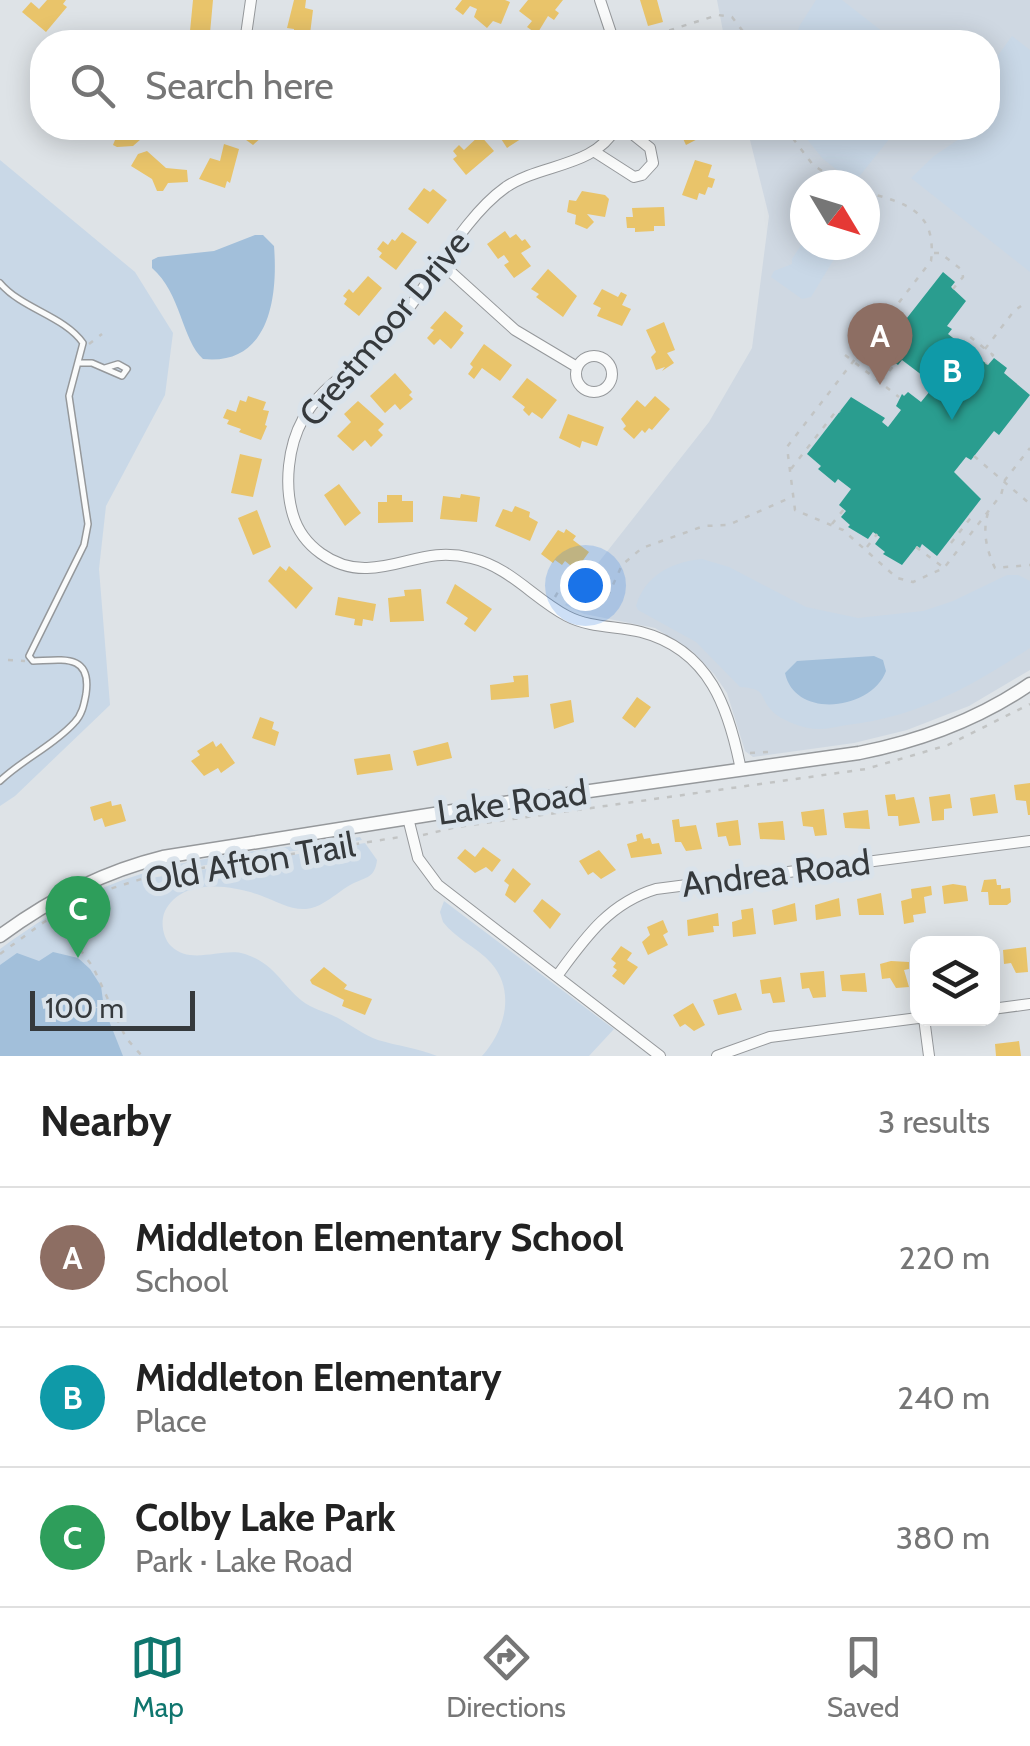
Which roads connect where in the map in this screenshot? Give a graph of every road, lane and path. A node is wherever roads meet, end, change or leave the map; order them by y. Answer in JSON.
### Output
{"nodes":[{"id":1,"x":252,"y":0,"type":"edge"},
{"id":2,"x":600,"y":0,"type":"edge"},
{"id":3,"x":246,"y":30,"type":"edge"},
{"id":4,"x":610,"y":30,"type":"edge"},
{"id":5,"x":670,"y":30,"type":"edge"},
{"id":6,"x":743,"y":30,"type":"edge"},
{"id":7,"x":605,"y":140,"type":"edge"},
{"id":8,"x":640,"y":140,"type":"edge"},
{"id":9,"x":794,"y":140,"type":"edge"},
{"id":10,"x":594,"y":152,"type":"junction"},
{"id":11,"x":821,"y":170,"type":"edge"},
{"id":12,"x":880,"y":196,"type":"edge"},
{"id":13,"x":932,"y":253,"type":"junction"},
{"id":14,"x":442,"y":264,"type":"junction"},
{"id":15,"x":0,"y":283,"type":"edge"},
{"id":16,"x":953,"y":289,"type":"dead end"},
{"id":17,"x":1021,"y":306,"type":"dead end"},
{"id":18,"x":102,"y":334,"type":"dead end"},
{"id":19,"x":869,"y":344,"type":"junction"},
{"id":20,"x":962,"y":345,"type":"dead end"},
{"id":21,"x":83,"y":346,"type":"junction"},
{"id":22,"x":985,"y":349,"type":"junction"},
{"id":23,"x":845,"y":355,"type":"dead end"},
{"id":24,"x":80,"y":363,"type":"junction"},
{"id":25,"x":855,"y":363,"type":"junction"},
{"id":26,"x":986,"y":364,"type":"dead end"},
{"id":27,"x":577,"y":367,"type":"dead end"},
{"id":28,"x":105,"y":368,"type":"dead end"},
{"id":29,"x":880,"y":382,"type":"junction"},
{"id":30,"x":900,"y":397,"type":"dead end"},
{"id":31,"x":840,"y":412,"type":"dead end"},
{"id":32,"x":1030,"y":448,"type":"edge"},
{"id":33,"x":974,"y":456,"type":"dead end"},
{"id":34,"x":790,"y":470,"type":"junction"},
{"id":35,"x":1005,"y":480,"type":"junction"},
{"id":36,"x":793,"y":496,"type":"junction"},
{"id":37,"x":1030,"y":504,"type":"edge"},
{"id":38,"x":844,"y":509,"type":"dead end"},
{"id":39,"x":989,"y":511,"type":"junction"},
{"id":40,"x":970,"y":513,"type":"dead end"},
{"id":41,"x":831,"y":526,"type":"junction"},
{"id":42,"x":876,"y":534,"type":"dead end"},
{"id":43,"x":916,"y":547,"type":"dead end"},
{"id":44,"x":866,"y":548,"type":"junction"},
{"id":45,"x":959,"y":549,"type":"junction"},
{"id":46,"x":1030,"y":565,"type":"edge"},
{"id":47,"x":944,"y":568,"type":"junction"},
{"id":48,"x":558,"y":592,"type":"dead end"},
{"id":49,"x":31,"y":659,"type":"junction"},
{"id":50,"x":8,"y":660,"type":"dead end"},
{"id":51,"x":1030,"y":684,"type":"edge"},
{"id":52,"x":768,"y":752,"type":"dead end"},
{"id":53,"x":738,"y":754,"type":"junction"},
{"id":54,"x":741,"y":770,"type":"junction"},
{"id":55,"x":0,"y":782,"type":"edge"},
{"id":56,"x":408,"y":818,"type":"junction"},
{"id":57,"x":400,"y":837,"type":"dead end"},
{"id":58,"x":1030,"y":842,"type":"edge"},
{"id":59,"x":56,"y":916,"type":"junction"},
{"id":60,"x":0,"y":936,"type":"edge"},
{"id":61,"x":0,"y":954,"type":"edge"},
{"id":62,"x":556,"y":976,"type":"junction"},
{"id":63,"x":1030,"y":1004,"type":"edge"},
{"id":64,"x":1000,"y":1008,"type":"edge"},
{"id":65,"x":910,"y":1019,"type":"edge"},
{"id":66,"x":923,"y":1026,"type":"edge"},
{"id":67,"x":142,"y":1056,"type":"edge"},
{"id":68,"x":660,"y":1056,"type":"edge"},
{"id":69,"x":717,"y":1056,"type":"edge"},
{"id":70,"x":929,"y":1056,"type":"edge"}],
"edges":[{"from":1,"to":3,"type":"street"},
{"from":2,"to":4,"type":"street"},
{"from":5,"to":6,"type":"path"},
{"from":7,"to":10,"type":"street","name":"Crestmoor Drive"},
{"from":8,"to":10,"type":"street"},
{"from":9,"to":11,"type":"path"},
{"from":10,"to":14,"type":"street","name":"Crestmoor Drive"},
{"from":12,"to":13,"type":"path"},
{"from":13,"to":16,"type":"path"},
{"from":13,"to":19,"type":"path"},
{"from":14,"to":27,"type":"street"},
{"from":14,"to":53,"type":"street","name":"Crestmoor Drive"},
{"from":15,"to":21,"type":"lane"},
{"from":17,"to":22,"type":"path"},
{"from":18,"to":21,"type":"path"},
{"from":19,"to":25,"type":"path"},
{"from":19,"to":29,"type":"path"},
{"from":20,"to":22,"type":"path"},
{"from":21,"to":24,"type":"lane"},
{"from":22,"to":26,"type":"path"},
{"from":23,"to":25,"type":"path"},
{"from":24,"to":28,"type":"lane"},
{"from":24,"to":49,"type":"lane"},
{"from":25,"to":29,"type":"path"},
{"from":25,"to":34,"type":"path"},
{"from":29,"to":30,"type":"path"},
{"from":31,"to":34,"type":"path"},
{"from":32,"to":35,"type":"path"},
{"from":33,"to":35,"type":"path"},
{"from":34,"to":36,"type":"path"},
{"from":35,"to":37,"type":"path"},
{"from":35,"to":39,"type":"path"},
{"from":36,"to":41,"type":"path"},
{"from":36,"to":48,"type":"path"},
{"from":38,"to":41,"type":"path"},
{"from":39,"to":45,"type":"path"},
{"from":39,"to":46,"type":"path"},
{"from":40,"to":45,"type":"path"},
{"from":41,"to":44,"type":"path"},
{"from":42,"to":44,"type":"path"},
{"from":43,"to":47,"type":"path"},
{"from":44,"to":47,"type":"path"},
{"from":45,"to":47,"type":"path"},
{"from":49,"to":50,"type":"path"},
{"from":49,"to":55,"type":"lane"},
{"from":51,"to":54,"type":"street","name":"Lake Road"},
{"from":52,"to":53,"type":"path"},
{"from":53,"to":54,"type":"street","name":"Crestmoor Drive"},
{"from":54,"to":56,"type":"street","name":"Lake Road"},
{"from":56,"to":60,"type":"street","name":"Lake Road"},
{"from":56,"to":62,"type":"street"},
{"from":57,"to":59,"type":"path","name":"Old Afton Trail"},
{"from":58,"to":62,"type":"street","name":"Andrea Road"},
{"from":59,"to":61,"type":"path","name":"Old Afton Trail"},
{"from":59,"to":67,"type":"path"},
{"from":62,"to":68,"type":"street"},
{"from":63,"to":64,"type":"street"},
{"from":65,"to":69,"type":"street"},
{"from":66,"to":70,"type":"street"}]}
